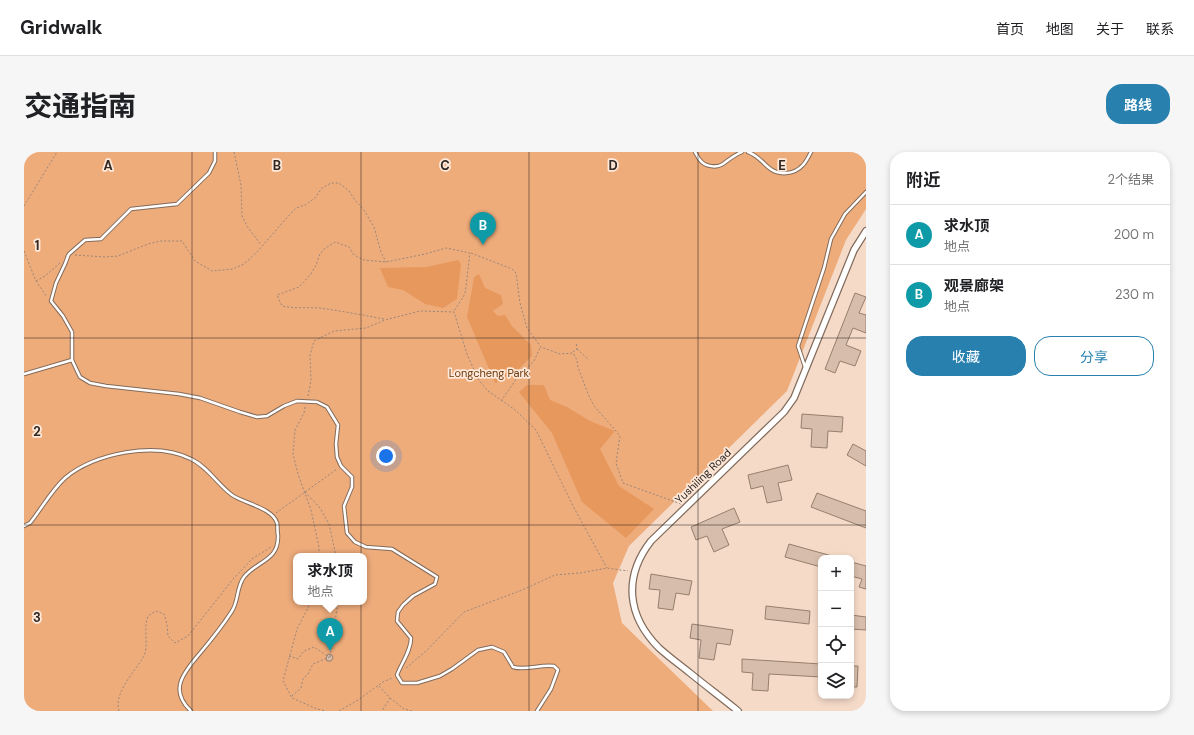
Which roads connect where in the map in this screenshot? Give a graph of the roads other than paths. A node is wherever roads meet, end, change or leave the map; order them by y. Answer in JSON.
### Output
{"nodes":[{"id":1,"x":215,"y":152,"type":"edge"},
{"id":2,"x":695,"y":152,"type":"edge"},
{"id":3,"x":742,"y":152,"type":"edge"},
{"id":4,"x":748,"y":152,"type":"edge"},
{"id":5,"x":812,"y":152,"type":"edge"},
{"id":6,"x":866,"y":192,"type":"edge"},
{"id":7,"x":866,"y":231,"type":"edge"},
{"id":8,"x":72,"y":360,"type":"junction"},
{"id":9,"x":806,"y":370,"type":"junction"},
{"id":10,"x":24,"y":374,"type":"edge"},
{"id":11,"x":24,"y":526,"type":"edge"},
{"id":12,"x":190,"y":711,"type":"edge"},
{"id":13,"x":538,"y":711,"type":"edge"},
{"id":14,"x":738,"y":711,"type":"edge"}],
"edges":[{"from":1,"to":8,"type":"lane","bridge":true},
{"from":2,"to":3,"type":"lane"},
{"from":4,"to":5,"type":"lane"},
{"from":6,"to":9,"type":"lane"},
{"from":7,"to":9,"type":"street","name":"Yushiling Road"},
{"from":8,"to":10,"type":"lane"},
{"from":8,"to":13,"type":"lane"},
{"from":9,"to":14,"type":"street","name":"Yushiling Road"},
{"from":11,"to":12,"type":"lane"}]}
